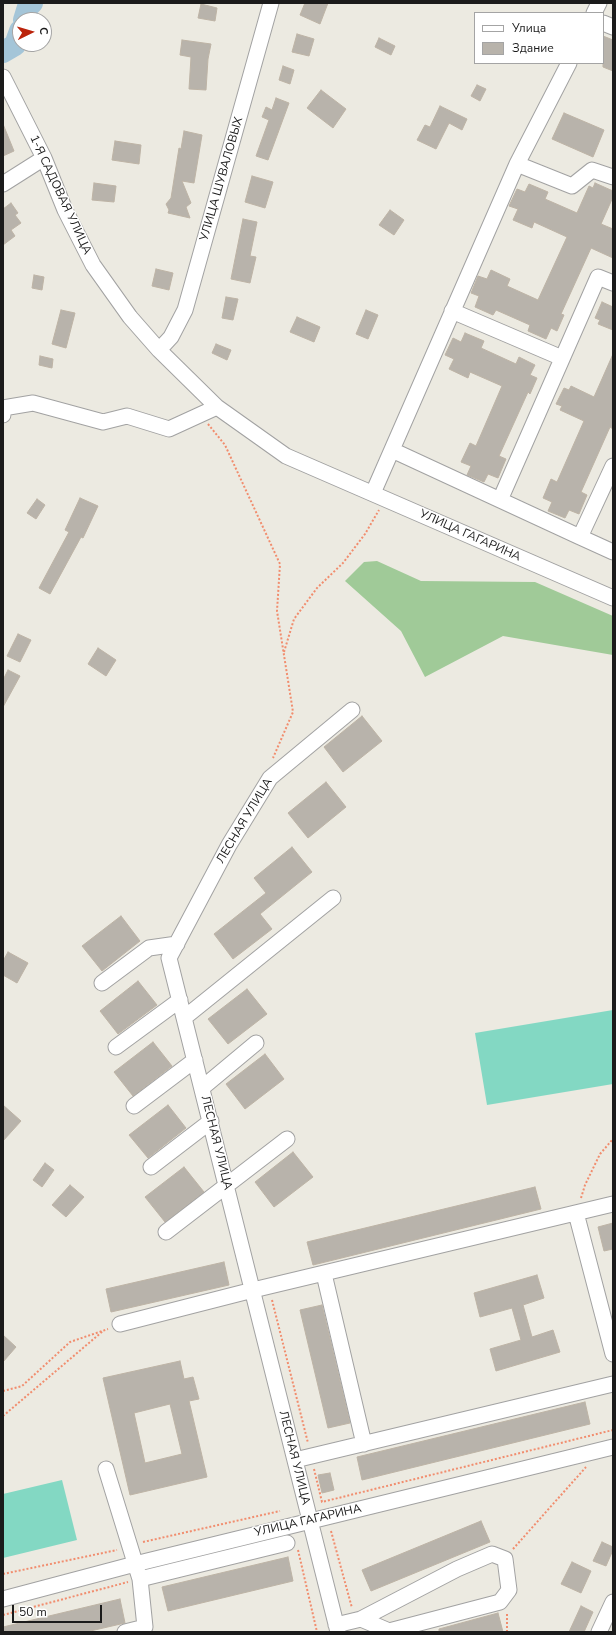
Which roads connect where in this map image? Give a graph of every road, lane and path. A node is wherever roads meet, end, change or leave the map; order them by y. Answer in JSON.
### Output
{"nodes":[{"id":1,"x":271,"y":3,"type":"edge"},
{"id":2,"x":599,"y":3,"type":"edge"},
{"id":3,"x":594,"y":12,"type":"edge"},
{"id":4,"x":568,"y":64,"type":"edge"},
{"id":5,"x":3,"y":77,"type":"edge"},
{"id":6,"x":44,"y":158,"type":"junction"},
{"id":7,"x":517,"y":164,"type":"junction"},
{"id":8,"x":613,"y":177,"type":"edge"},
{"id":9,"x":3,"y":184,"type":"edge"},
{"id":10,"x":613,"y":283,"type":"edge"},
{"id":11,"x":452,"y":311,"type":"junction"},
{"id":12,"x":159,"y":350,"type":"junction"},
{"id":13,"x":562,"y":358,"type":"junction"},
{"id":14,"x":212,"y":410,"type":"junction"},
{"id":15,"x":3,"y":415,"type":"edge"},
{"id":16,"x":392,"y":450,"type":"junction"},
{"id":17,"x":613,"y":466,"type":"edge"},
{"id":18,"x":327,"y":473,"type":"joint"},
{"id":19,"x":379,"y":496,"type":"junction"},
{"id":20,"x":500,"y":500,"type":"junction"},
{"id":21,"x":580,"y":537,"type":"junction"},
{"id":22,"x":613,"y":552,"type":"edge"},
{"id":23,"x":613,"y":598,"type":"edge"},
{"id":24,"x":283,"y":654,"type":"junction"},
{"id":25,"x":352,"y":710,"type":"dead end"},
{"id":26,"x":271,"y":762,"type":"dead end"},
{"id":27,"x":332,"y":898,"type":"dead end"},
{"id":28,"x":177,"y":944,"type":"junction"},
{"id":29,"x":102,"y":983,"type":"dead end"},
{"id":30,"x":180,"y":1000,"type":"junction"},
{"id":31,"x":184,"y":1018,"type":"junction"},
{"id":32,"x":256,"y":1043,"type":"dead end"},
{"id":33,"x":116,"y":1047,"type":"dead end"},
{"id":34,"x":195,"y":1060,"type":"junction"},
{"id":35,"x":202,"y":1088,"type":"junction"},
{"id":36,"x":134,"y":1106,"type":"dead end"},
{"id":37,"x":211,"y":1121,"type":"junction"},
{"id":38,"x":286,"y":1139,"type":"dead end"},
{"id":39,"x":613,"y":1139,"type":"edge"},
{"id":40,"x":151,"y":1167,"type":"dead end"},
{"id":41,"x":227,"y":1185,"type":"junction"},
{"id":42,"x":613,"y":1204,"type":"edge"},
{"id":43,"x":576,"y":1213,"type":"junction"},
{"id":44,"x":166,"y":1232,"type":"dead end"},
{"id":45,"x":324,"y":1274,"type":"junction"},
{"id":46,"x":269,"y":1287,"type":"junction"},
{"id":47,"x":253,"y":1290,"type":"junction"},
{"id":48,"x":120,"y":1324,"type":"joint"},
{"id":49,"x":104,"y":1330,"type":"junction"},
{"id":50,"x":613,"y":1354,"type":"edge"},
{"id":51,"x":613,"y":1384,"type":"edge"},
{"id":52,"x":3,"y":1391,"type":"edge"},
{"id":53,"x":3,"y":1416,"type":"edge"},
{"id":54,"x":613,"y":1430,"type":"edge"},
{"id":55,"x":586,"y":1436,"type":"junction"},
{"id":56,"x":364,"y":1444,"type":"junction"},
{"id":57,"x":613,"y":1447,"type":"edge"},
{"id":58,"x":588,"y":1454,"type":"junction"},
{"id":59,"x":311,"y":1456,"type":"junction"},
{"id":60,"x":294,"y":1460,"type":"junction"},
{"id":61,"x":106,"y":1469,"type":"dead end"},
{"id":62,"x":310,"y":1521,"type":"junction"},
{"id":63,"x":331,"y":1531,"type":"dead end"},
{"id":64,"x":292,"y":1545,"type":"joint"},
{"id":65,"x":505,"y":1559,"type":"junction"},
{"id":66,"x":135,"y":1564,"type":"junction"},
{"id":67,"x":140,"y":1579,"type":"junction"},
{"id":68,"x":3,"y":1599,"type":"edge"},
{"id":69,"x":613,"y":1602,"type":"edge"},
{"id":70,"x":3,"y":1615,"type":"edge"},
{"id":71,"x":359,"y":1620,"type":"junction"},
{"id":72,"x":337,"y":1628,"type":"edge"},
{"id":73,"x":146,"y":1629,"type":"edge"},
{"id":74,"x":125,"y":1632,"type":"edge"},
{"id":75,"x":317,"y":1632,"type":"edge"},
{"id":76,"x":599,"y":1632,"type":"edge"}],
"edges":[{"from":1,"to":12,"type":"street","name":"УЛИЦА ШУВАЛОВЫХ"},
{"from":2,"to":3,"type":"street"},
{"from":4,"to":7,"type":"street"},
{"from":5,"to":6,"type":"street","name":"1-Я САДОВАЯ УЛИЦА"},
{"from":6,"to":9,"type":"street"},
{"from":6,"to":12,"type":"street","name":"1-Я САДОВАЯ УЛИЦА"},
{"from":7,"to":8,"type":"street"},
{"from":7,"to":11,"type":"street"},
{"from":10,"to":13,"type":"street"},
{"from":11,"to":13,"type":"street"},
{"from":11,"to":16,"type":"street"},
{"from":12,"to":14,"type":"street","name":"1-Я САДОВАЯ УЛИЦА"},
{"from":13,"to":20,"type":"street"},
{"from":14,"to":15,"type":"street"},
{"from":14,"to":18,"type":"street","name":"1-Я САДОВАЯ УЛИЦА"},
{"from":14,"to":24,"type":"path"},
{"from":16,"to":19,"type":"street"},
{"from":16,"to":20,"type":"street"},
{"from":17,"to":21,"type":"street"},
{"from":18,"to":19,"type":"street","name":"УЛИЦА ГАГАРИНА"},
{"from":19,"to":23,"type":"street","name":"УЛИЦА ГАГАРИНА"},
{"from":19,"to":24,"type":"path"},
{"from":20,"to":21,"type":"street"},
{"from":21,"to":22,"type":"street"},
{"from":24,"to":26,"type":"path"},
{"from":25,"to":28,"type":"street","name":"ЛЕСНАЯ УЛИЦА"},
{"from":27,"to":31,"type":"street"},
{"from":28,"to":29,"type":"street"},
{"from":28,"to":30,"type":"street","name":"ЛЕСНАЯ УЛИЦА"},
{"from":30,"to":31,"type":"street","name":"ЛЕСНАЯ УЛИЦА"},
{"from":30,"to":33,"type":"street"},
{"from":31,"to":34,"type":"street","name":"ЛЕСНАЯ УЛИЦА"},
{"from":32,"to":35,"type":"street"},
{"from":34,"to":35,"type":"street","name":"ЛЕСНАЯ УЛИЦА"},
{"from":34,"to":36,"type":"street"},
{"from":35,"to":37,"type":"street","name":"ЛЕСНАЯ УЛИЦА"},
{"from":37,"to":40,"type":"street"},
{"from":37,"to":41,"type":"street","name":"ЛЕСНАЯ УЛИЦА"},
{"from":38,"to":41,"type":"street"},
{"from":39,"to":43,"type":"path"},
{"from":41,"to":44,"type":"street"},
{"from":41,"to":47,"type":"street","name":"ЛЕСНАЯ УЛИЦА"},
{"from":42,"to":43,"type":"street"},
{"from":43,"to":45,"type":"street"},
{"from":43,"to":50,"type":"street"},
{"from":45,"to":46,"type":"street"},
{"from":45,"to":56,"type":"street"},
{"from":46,"to":47,"type":"street"},
{"from":46,"to":59,"type":"path"},
{"from":47,"to":48,"type":"street"},
{"from":47,"to":60,"type":"street","name":"ЛЕСНАЯ УЛИЦА"},
{"from":48,"to":49,"type":"path"},
{"from":49,"to":52,"type":"path"},
{"from":49,"to":53,"type":"path"},
{"from":51,"to":56,"type":"street"},
{"from":54,"to":55,"type":"path"},
{"from":55,"to":58,"type":"path"},
{"from":55,"to":59,"type":"path"},
{"from":56,"to":59,"type":"street"},
{"from":57,"to":58,"type":"street","name":"УЛИЦА ГАГАРИНА"},
{"from":58,"to":62,"type":"street","name":"УЛИЦА ГАГАРИНА"},
{"from":58,"to":65,"type":"path"},
{"from":59,"to":60,"type":"street"},
{"from":60,"to":62,"type":"street","name":"ЛЕСНАЯ УЛИЦА"},
{"from":61,"to":66,"type":"street"},
{"from":62,"to":66,"type":"street","name":"УЛИЦА ГАГАРИНА"},
{"from":62,"to":72,"type":"street","name":"ЛЕСНАЯ УЛИЦА"},
{"from":63,"to":71,"type":"path"},
{"from":64,"to":67,"type":"street"},
{"from":64,"to":75,"type":"path"},
{"from":65,"to":71,"type":"street"},
{"from":65,"to":71,"type":"street"},
{"from":66,"to":67,"type":"street"},
{"from":66,"to":68,"type":"street","name":"УЛИЦА ГАГАРИНА"},
{"from":67,"to":70,"type":"path"},
{"from":67,"to":73,"type":"street"},
{"from":69,"to":76,"type":"street"},
{"from":71,"to":72,"type":"street"},
{"from":73,"to":74,"type":"street"}]}
